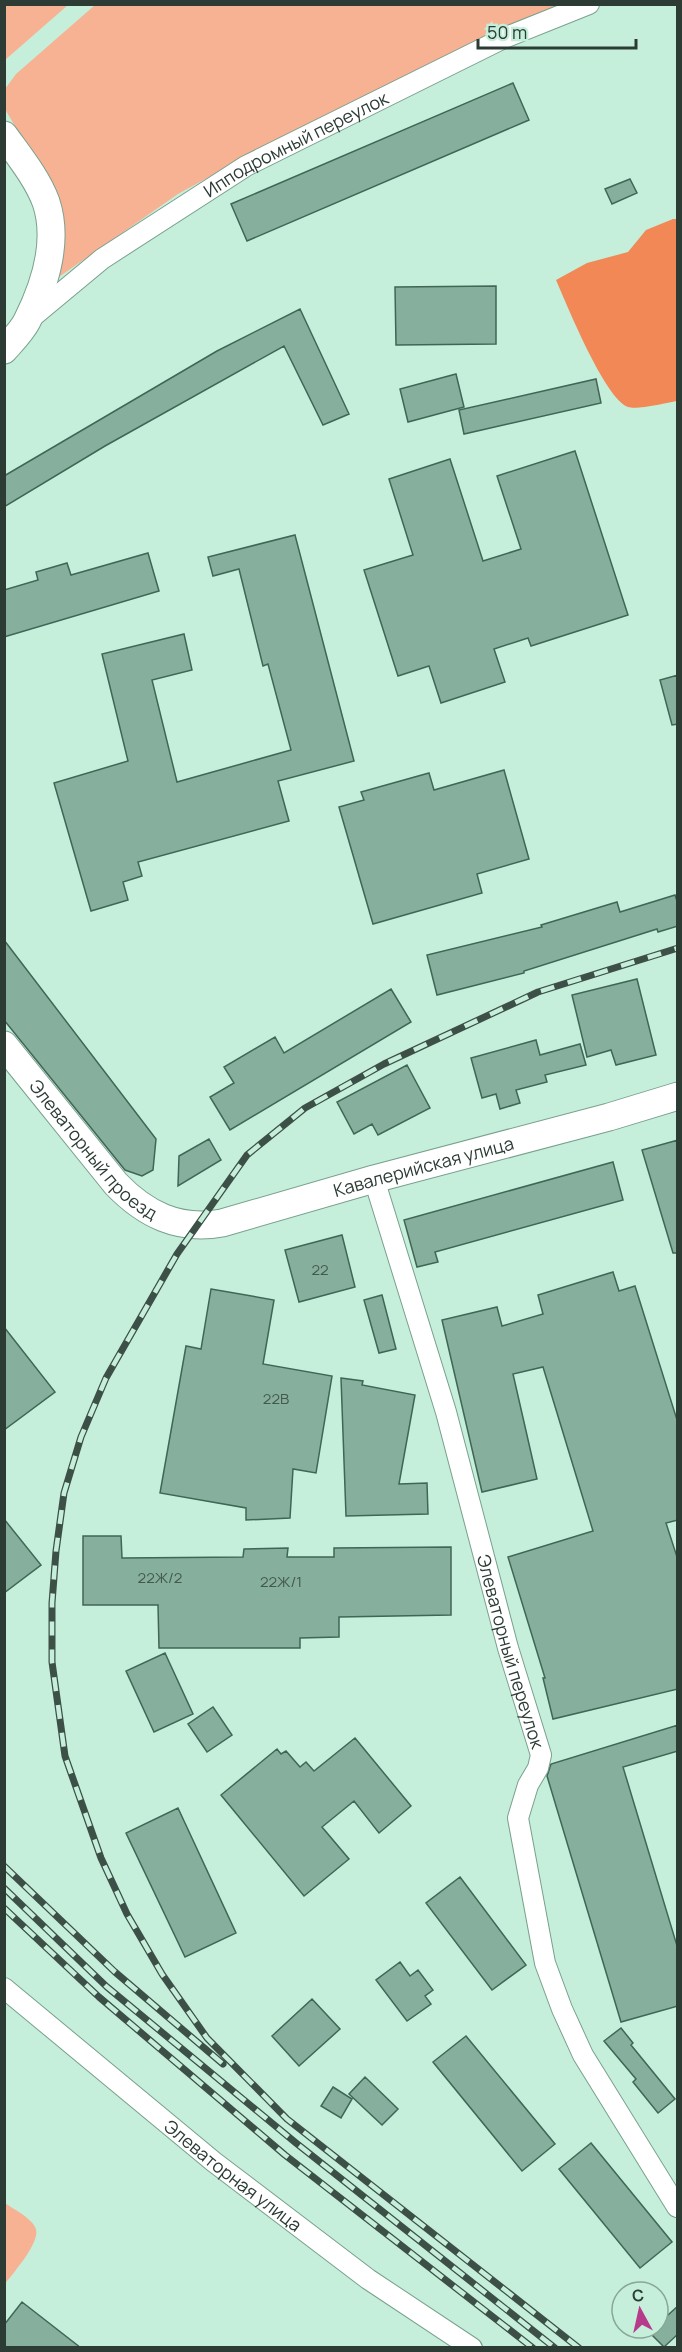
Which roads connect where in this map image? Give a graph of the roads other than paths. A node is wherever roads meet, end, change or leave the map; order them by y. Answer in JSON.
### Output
{"nodes":[{"id":1,"x":589,"y":4,"type":"edge"},
{"id":2,"x":4,"y":135,"type":"edge"},
{"id":3,"x":27,"y":322,"type":"junction"},
{"id":4,"x":4,"y":350,"type":"edge"},
{"id":5,"x":4,"y":1045,"type":"edge"},
{"id":6,"x":678,"y":1096,"type":"edge"},
{"id":7,"x":374,"y":1179,"type":"junction"},
{"id":8,"x":166,"y":1219,"type":"joint"},
{"id":9,"x":4,"y":1988,"type":"edge"},
{"id":10,"x":677,"y":2206,"type":"edge"},
{"id":11,"x":472,"y":2348,"type":"edge"}],
"edges":[{"from":1,"to":3,"type":"street","name":"Ипподромный переулок"},
{"from":2,"to":3,"type":"street"},
{"from":3,"to":4,"type":"street"},
{"from":5,"to":8,"type":"street","name":"Элеваторный проезд"},
{"from":6,"to":7,"type":"street","name":"Кавалерийская улица"},
{"from":7,"to":8,"type":"street","name":"Кавалерийская улица"},
{"from":7,"to":10,"type":"street","name":"Элеваторный переулок"},
{"from":9,"to":11,"type":"street","name":"Элеваторная улица"}]}
